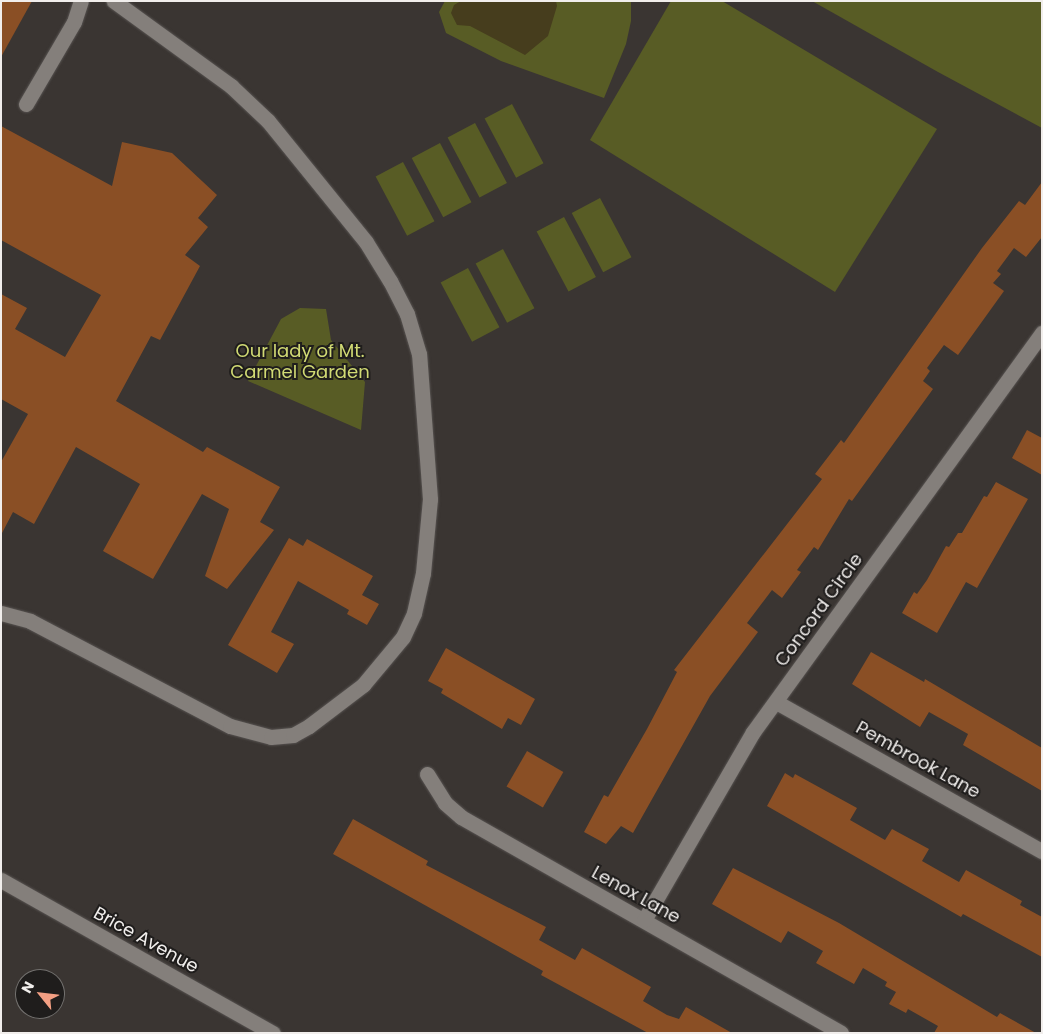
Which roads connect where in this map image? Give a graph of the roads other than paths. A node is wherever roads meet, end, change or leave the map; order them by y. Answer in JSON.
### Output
{"nodes":[{"id":1,"x":81,"y":1,"type":"edge"},
{"id":2,"x":114,"y":1,"type":"edge"},
{"id":3,"x":26,"y":104,"type":"dead end"},
{"id":4,"x":1042,"y":333,"type":"edge"},
{"id":5,"x":1,"y":613,"type":"edge"},
{"id":6,"x":776,"y":702,"type":"junction"},
{"id":7,"x":427,"y":774,"type":"dead end"},
{"id":8,"x":1042,"y":851,"type":"edge"},
{"id":9,"x":1,"y":880,"type":"edge"},
{"id":10,"x":644,"y":920,"type":"junction"},
{"id":11,"x":818,"y":1027,"type":"edge"},
{"id":12,"x":273,"y":1033,"type":"edge"},
{"id":13,"x":841,"y":1033,"type":"edge"}],
"edges":[{"from":1,"to":3,"type":"street"},
{"from":2,"to":5,"type":"street"},
{"from":4,"to":6,"type":"street","name":"Concord Circle"},
{"from":6,"to":8,"type":"street","name":"Pembrook Lane"},
{"from":6,"to":10,"type":"street","name":"Concord Circle"},
{"from":7,"to":10,"type":"street","name":"Lenox Lane"},
{"from":9,"to":12,"type":"street","name":"Brice Avenue"},
{"from":10,"to":11,"type":"street","name":"Lenox Lane"},
{"from":11,"to":13,"type":"street","name":"Lenox Lane"}]}
